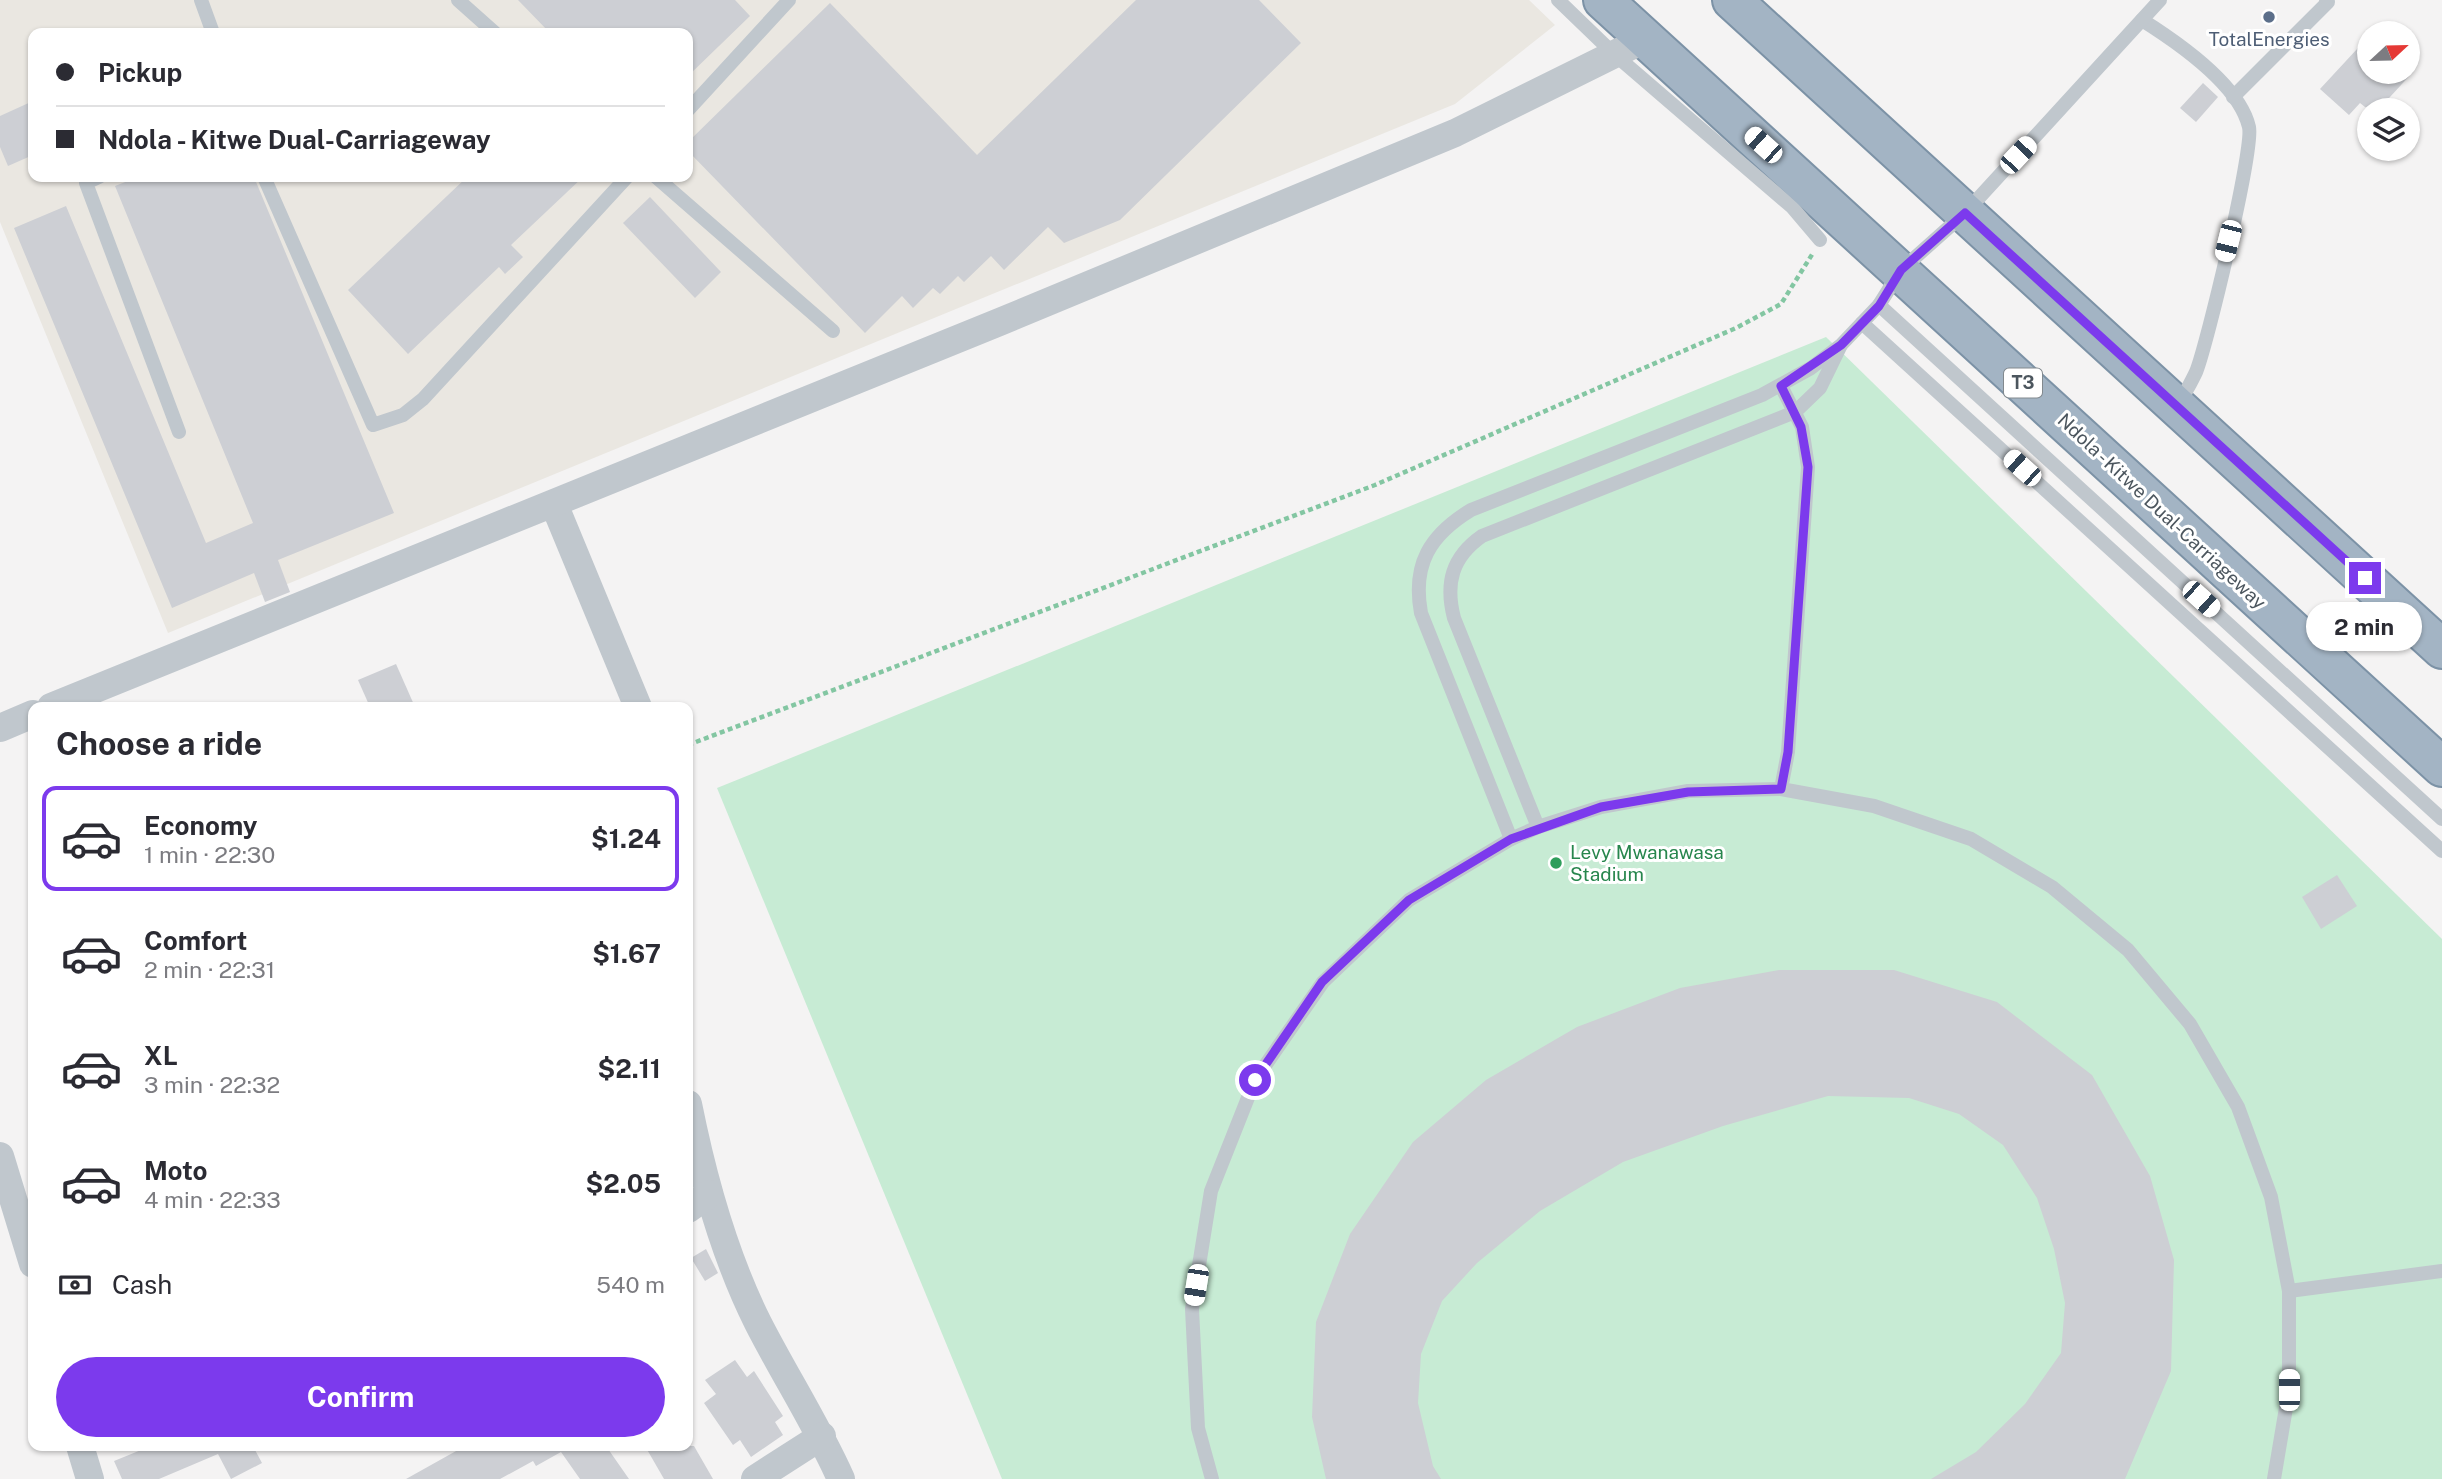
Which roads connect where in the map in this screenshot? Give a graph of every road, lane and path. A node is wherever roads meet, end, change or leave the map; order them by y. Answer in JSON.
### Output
{"nodes":[{"id":1,"x":201,"y":0,"type":"edge"},
{"id":2,"x":458,"y":0,"type":"edge"},
{"id":3,"x":789,"y":0,"type":"edge"},
{"id":4,"x":1558,"y":0,"type":"edge"},
{"id":5,"x":1603,"y":0,"type":"edge"},
{"id":6,"x":1732,"y":0,"type":"edge"},
{"id":7,"x":2160,"y":0,"type":"edge"},
{"id":8,"x":2326,"y":0,"type":"edge"},
{"id":9,"x":2142,"y":20,"type":"junction"},
{"id":10,"x":211,"y":28,"type":"edge"},
{"id":11,"x":489,"y":28,"type":"edge"},
{"id":12,"x":1630,"y":46,"type":"junction"},
{"id":13,"x":2233,"y":97,"type":"junction"},
{"id":14,"x":693,"y":105,"type":"edge"},
{"id":15,"x":88,"y":182,"type":"edge"},
{"id":16,"x":266,"y":182,"type":"edge"},
{"id":17,"x":622,"y":182,"type":"edge"},
{"id":18,"x":662,"y":182,"type":"edge"},
{"id":19,"x":1965,"y":213,"type":"junction"},
{"id":20,"x":1820,"y":240,"type":"joint"},
{"id":21,"x":1901,"y":270,"type":"junction"},
{"id":22,"x":1879,"y":306,"type":"junction"},
{"id":23,"x":1862,"y":323,"type":"junction"},
{"id":24,"x":833,"y":331,"type":"dead end"},
{"id":25,"x":1841,"y":345,"type":"junction"},
{"id":26,"x":1781,"y":386,"type":"junction"},
{"id":27,"x":2178,"y":407,"type":"junction"},
{"id":28,"x":1795,"y":412,"type":"junction"},
{"id":29,"x":179,"y":432,"type":"dead end"},
{"id":30,"x":554,"y":504,"type":"junction"},
{"id":31,"x":2442,"y":649,"type":"edge"},
{"id":32,"x":63,"y":702,"type":"edge"},
{"id":33,"x":636,"y":702,"type":"edge"},
{"id":34,"x":28,"y":716,"type":"edge"},
{"id":35,"x":0,"y":728,"type":"edge"},
{"id":36,"x":693,"y":743,"type":"edge"},
{"id":37,"x":2442,"y":767,"type":"edge"},
{"id":38,"x":1781,"y":789,"type":"junction"},
{"id":39,"x":2442,"y":819,"type":"edge"},
{"id":40,"x":1538,"y":827,"type":"junction"},
{"id":41,"x":1511,"y":839,"type":"junction"},
{"id":42,"x":2442,"y":851,"type":"edge"},
{"id":43,"x":693,"y":1149,"type":"edge"},
{"id":44,"x":0,"y":1156,"type":"edge"},
{"id":45,"x":699,"y":1202,"type":"edge"},
{"id":46,"x":10,"y":1226,"type":"edge"},
{"id":47,"x":28,"y":1256,"type":"edge"},
{"id":48,"x":2442,"y":1271,"type":"edge"},
{"id":49,"x":2289,"y":1292,"type":"junction"},
{"id":50,"x":822,"y":1436,"type":"junction"},
{"id":51,"x":82,"y":1451,"type":"edge"},
{"id":52,"x":90,"y":1479,"type":"edge"},
{"id":53,"x":755,"y":1479,"type":"edge"},
{"id":54,"x":841,"y":1479,"type":"edge"},
{"id":55,"x":1212,"y":1479,"type":"edge"},
{"id":56,"x":2274,"y":1479,"type":"edge"}],
"edges":[{"from":1,"to":10,"type":"lane"},
{"from":2,"to":11,"type":"lane"},
{"from":3,"to":14,"type":"lane"},
{"from":4,"to":12,"type":"lane"},
{"from":5,"to":12,"type":"highway","name":"Ndola - Kitwe Dual-Carriageway","number":"T3"},
{"from":6,"to":19,"type":"highway"},
{"from":7,"to":9,"type":"lane"},
{"from":8,"to":13,"type":"lane"},
{"from":9,"to":13,"type":"lane"},
{"from":9,"to":19,"type":"lane"},
{"from":12,"to":20,"type":"lane"},
{"from":12,"to":21,"type":"highway","name":"Ndola - Kitwe Dual-Carriageway","number":"T3"},
{"from":12,"to":30,"type":"street"},
{"from":13,"to":27,"type":"lane"},
{"from":15,"to":29,"type":"lane"},
{"from":16,"to":17,"type":"lane"},
{"from":18,"to":24,"type":"lane"},
{"from":19,"to":21,"type":"lane"},
{"from":19,"to":27,"type":"highway"},
{"from":20,"to":36,"type":"path"},
{"from":21,"to":22,"type":"lane"},
{"from":21,"to":37,"type":"highway","name":"Ndola - Kitwe Dual-Carriageway","number":"T3"},
{"from":22,"to":23,"type":"lane"},
{"from":22,"to":39,"type":"lane"},
{"from":23,"to":25,"type":"lane"},
{"from":23,"to":42,"type":"lane"},
{"from":25,"to":26,"type":"lane"},
{"from":25,"to":28,"type":"lane"},
{"from":26,"to":28,"type":"lane"},
{"from":26,"to":41,"type":"lane"},
{"from":27,"to":31,"type":"highway"},
{"from":28,"to":38,"type":"lane"},
{"from":28,"to":40,"type":"lane"},
{"from":30,"to":32,"type":"street"},
{"from":30,"to":33,"type":"street"},
{"from":34,"to":35,"type":"street"},
{"from":38,"to":40,"type":"lane"},
{"from":38,"to":49,"type":"lane"},
{"from":40,"to":41,"type":"lane"},
{"from":41,"to":55,"type":"lane"},
{"from":43,"to":45,"type":"street"},
{"from":44,"to":46,"type":"street"},
{"from":45,"to":50,"type":"street"},
{"from":46,"to":47,"type":"street"},
{"from":48,"to":49,"type":"lane"},
{"from":49,"to":56,"type":"lane"},
{"from":50,"to":53,"type":"street"},
{"from":50,"to":54,"type":"street"},
{"from":51,"to":52,"type":"street"}]}
